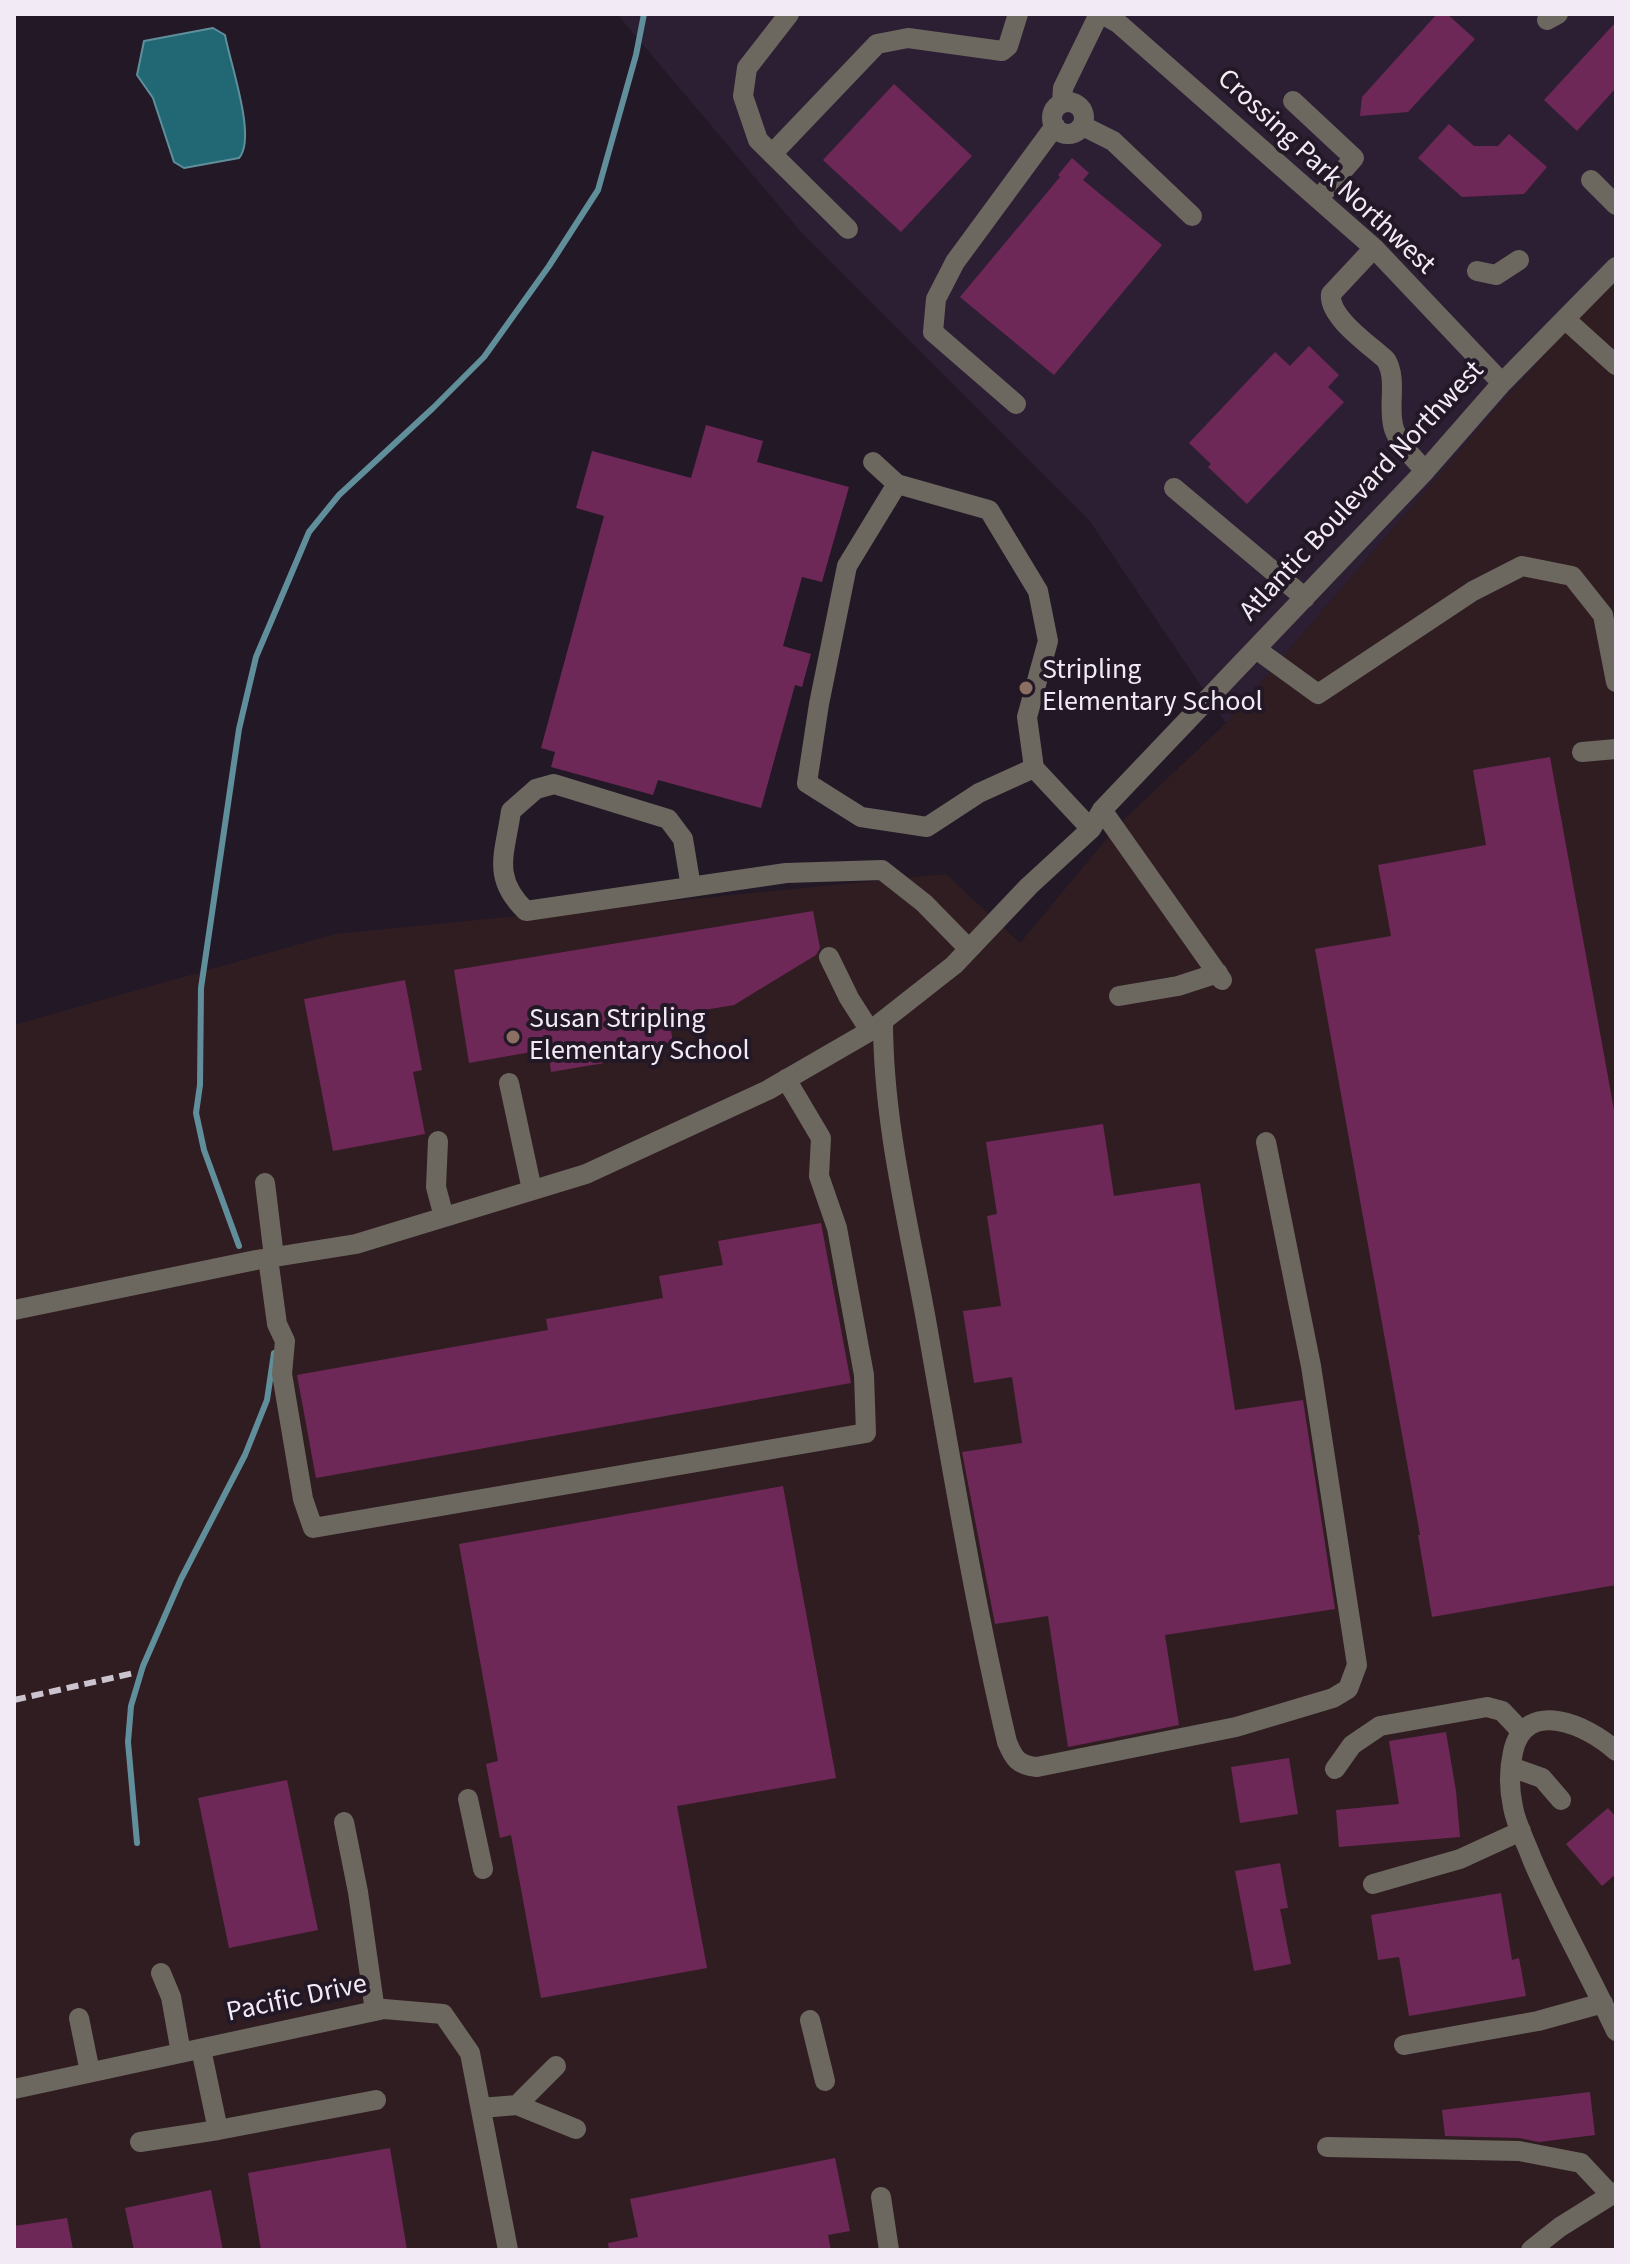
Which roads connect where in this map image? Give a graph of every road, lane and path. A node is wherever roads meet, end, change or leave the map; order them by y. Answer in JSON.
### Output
{"nodes":[{"id":1,"x":789,"y":14,"type":"edge"},
{"id":2,"x":1018,"y":14,"type":"edge"},
{"id":3,"x":1111,"y":16,"type":"edge"},
{"id":4,"x":1293,"y":101,"type":"dead end"},
{"id":5,"x":1062,"y":103,"type":"junction"},
{"id":6,"x":1055,"y":126,"type":"junction"},
{"id":7,"x":1083,"y":126,"type":"junction"},
{"id":8,"x":772,"y":154,"type":"junction"},
{"id":9,"x":1591,"y":180,"type":"dead end"},
{"id":10,"x":1318,"y":199,"type":"junction"},
{"id":11,"x":1616,"y":205,"type":"edge"},
{"id":12,"x":1192,"y":216,"type":"dead end"},
{"id":13,"x":848,"y":229,"type":"dead end"},
{"id":14,"x":1374,"y":248,"type":"junction"},
{"id":15,"x":1519,"y":260,"type":"dead end"},
{"id":16,"x":1616,"y":267,"type":"edge"},
{"id":17,"x":1477,"y":271,"type":"dead end"},
{"id":18,"x":1566,"y":320,"type":"junction"},
{"id":19,"x":1616,"y":365,"type":"edge"},
{"id":20,"x":1502,"y":383,"type":"junction"},
{"id":21,"x":1016,"y":404,"type":"dead end"},
{"id":22,"x":873,"y":462,"type":"dead end"},
{"id":23,"x":1425,"y":471,"type":"junction"},
{"id":24,"x":897,"y":484,"type":"junction"},
{"id":25,"x":1174,"y":488,"type":"dead end"},
{"id":26,"x":1305,"y":598,"type":"junction"},
{"id":27,"x":1256,"y":649,"type":"junction"},
{"id":28,"x":1616,"y":682,"type":"edge"},
{"id":29,"x":1616,"y":749,"type":"edge"},
{"id":30,"x":1582,"y":752,"type":"dead end"},
{"id":31,"x":1034,"y":768,"type":"junction"},
{"id":32,"x":1102,"y":810,"type":"junction"},
{"id":33,"x":1091,"y":829,"type":"junction"},
{"id":34,"x":691,"y":887,"type":"junction"},
{"id":35,"x":969,"y":949,"type":"junction"},
{"id":36,"x":829,"y":957,"type":"dead end"},
{"id":37,"x":1119,"y":996,"type":"dead end"},
{"id":38,"x":876,"y":1026,"type":"junction"},
{"id":39,"x":786,"y":1079,"type":"junction"},
{"id":40,"x":509,"y":1083,"type":"dead end"},
{"id":41,"x":438,"y":1141,"type":"dead end"},
{"id":42,"x":1266,"y":1142,"type":"dead end"},
{"id":43,"x":265,"y":1183,"type":"dead end"},
{"id":44,"x":532,"y":1190,"type":"junction"},
{"id":45,"x":444,"y":1217,"type":"junction"},
{"id":46,"x":266,"y":1258,"type":"junction"},
{"id":47,"x":14,"y":1310,"type":"edge"},
{"id":48,"x":1521,"y":1731,"type":"junction"},
{"id":49,"x":1616,"y":1751,"type":"edge"},
{"id":50,"x":1511,"y":1767,"type":"junction"},
{"id":51,"x":1335,"y":1769,"type":"dead end"},
{"id":52,"x":468,"y":1799,"type":"dead end"},
{"id":53,"x":1561,"y":1800,"type":"dead end"},
{"id":54,"x":344,"y":1822,"type":"dead end"},
{"id":55,"x":1521,"y":1831,"type":"junction"},
{"id":56,"x":483,"y":1869,"type":"dead end"},
{"id":57,"x":1373,"y":1884,"type":"dead end"},
{"id":58,"x":161,"y":1973,"type":"dead end"},
{"id":59,"x":1603,"y":2003,"type":"junction"},
{"id":60,"x":375,"y":2011,"type":"junction"},
{"id":61,"x":79,"y":2018,"type":"dead end"},
{"id":62,"x":810,"y":2020,"type":"dead end"},
{"id":63,"x":1616,"y":2031,"type":"edge"},
{"id":64,"x":1404,"y":2045,"type":"dead end"},
{"id":65,"x":201,"y":2049,"type":"junction"},
{"id":66,"x":181,"y":2053,"type":"junction"},
{"id":67,"x":556,"y":2066,"type":"dead end"},
{"id":68,"x":90,"y":2072,"type":"junction"},
{"id":69,"x":825,"y":2081,"type":"dead end"},
{"id":70,"x":14,"y":2089,"type":"edge"},
{"id":71,"x":376,"y":2100,"type":"dead end"},
{"id":72,"x":517,"y":2105,"type":"junction"},
{"id":73,"x":481,"y":2108,"type":"junction"},
{"id":74,"x":576,"y":2129,"type":"dead end"},
{"id":75,"x":218,"y":2130,"type":"junction"},
{"id":76,"x":140,"y":2142,"type":"dead end"},
{"id":77,"x":1327,"y":2147,"type":"dead end"},
{"id":78,"x":1613,"y":2194,"type":"edge"},
{"id":79,"x":881,"y":2197,"type":"dead end"},
{"id":80,"x":508,"y":2250,"type":"edge"},
{"id":81,"x":889,"y":2250,"type":"edge"},
{"id":82,"x":1531,"y":2250,"type":"edge"}],
"edges":[{"from":1,"to":8,"type":"street"},
{"from":2,"to":8,"type":"street"},
{"from":3,"to":5,"type":"street"},
{"from":3,"to":10,"type":"street","name":"Crossing Park Northwest"},
{"from":4,"to":10,"type":"street"},
{"from":5,"to":6,"type":"street"},
{"from":5,"to":7,"type":"street"},
{"from":6,"to":7,"type":"street"},
{"from":6,"to":21,"type":"street"},
{"from":7,"to":12,"type":"street"},
{"from":8,"to":13,"type":"street"},
{"from":9,"to":11,"type":"street"},
{"from":10,"to":14,"type":"street","name":"Crossing Park Northwest"},
{"from":14,"to":20,"type":"street","name":"Crossing Park Northwest"},
{"from":14,"to":23,"type":"street"},
{"from":15,"to":17,"type":"street"},
{"from":16,"to":18,"type":"street","name":"Atlantic Boulevard Northwest"},
{"from":18,"to":19,"type":"street"},
{"from":18,"to":20,"type":"street","name":"Atlantic Boulevard Northwest"},
{"from":20,"to":23,"type":"street","name":"Atlantic Boulevard Northwest"},
{"from":22,"to":24,"type":"street"},
{"from":23,"to":26,"type":"street","name":"Atlantic Boulevard Northwest"},
{"from":24,"to":31,"type":"street"},
{"from":24,"to":31,"type":"street"},
{"from":25,"to":26,"type":"street"},
{"from":26,"to":27,"type":"street","name":"Atlantic Boulevard Northwest"},
{"from":27,"to":28,"type":"street"},
{"from":27,"to":32,"type":"street","name":"Atlantic Boulevard Northwest"},
{"from":29,"to":30,"type":"street"},
{"from":31,"to":33,"type":"street"},
{"from":32,"to":33,"type":"street","name":"Atlantic Boulevard Northwest"},
{"from":32,"to":37,"type":"street"},
{"from":33,"to":35,"type":"street","name":"Atlantic Boulevard Northwest"},
{"from":34,"to":34,"type":"street"},
{"from":34,"to":35,"type":"street"},
{"from":35,"to":38,"type":"street","name":"Atlantic Boulevard Northwest"},
{"from":36,"to":38,"type":"street"},
{"from":38,"to":39,"type":"street","name":"Atlantic Boulevard Northwest"},
{"from":38,"to":42,"type":"street"},
{"from":39,"to":44,"type":"street","name":"Atlantic Boulevard Northwest"},
{"from":39,"to":46,"type":"street"},
{"from":40,"to":44,"type":"street"},
{"from":41,"to":45,"type":"street"},
{"from":43,"to":46,"type":"street"},
{"from":44,"to":45,"type":"street","name":"Atlantic Boulevard Northwest"},
{"from":45,"to":46,"type":"street","name":"Atlantic Boulevard Northwest"},
{"from":46,"to":47,"type":"street","name":"Atlantic Boulevard Northwest"},
{"from":48,"to":49,"type":"street"},
{"from":48,"to":50,"type":"street"},
{"from":48,"to":51,"type":"street"},
{"from":50,"to":53,"type":"street"},
{"from":50,"to":55,"type":"street"},
{"from":52,"to":56,"type":"street"},
{"from":54,"to":60,"type":"street"},
{"from":55,"to":57,"type":"street"},
{"from":55,"to":59,"type":"street"},
{"from":58,"to":66,"type":"street"},
{"from":59,"to":63,"type":"street"},
{"from":59,"to":64,"type":"street"},
{"from":60,"to":65,"type":"street","name":"Pacific Drive"},
{"from":60,"to":73,"type":"street","name":"Pacific Drive"},
{"from":61,"to":68,"type":"street"},
{"from":62,"to":69,"type":"street"},
{"from":65,"to":66,"type":"street","name":"Pacific Drive"},
{"from":65,"to":75,"type":"street"},
{"from":66,"to":68,"type":"street","name":"Pacific Drive"},
{"from":67,"to":72,"type":"street"},
{"from":68,"to":70,"type":"street","name":"Pacific Drive"},
{"from":71,"to":75,"type":"street"},
{"from":72,"to":73,"type":"street"},
{"from":72,"to":74,"type":"street"},
{"from":73,"to":80,"type":"street","name":"Pacific Drive"},
{"from":75,"to":76,"type":"street"},
{"from":77,"to":78,"type":"street"},
{"from":78,"to":82,"type":"street"},
{"from":79,"to":81,"type":"street"}]}
